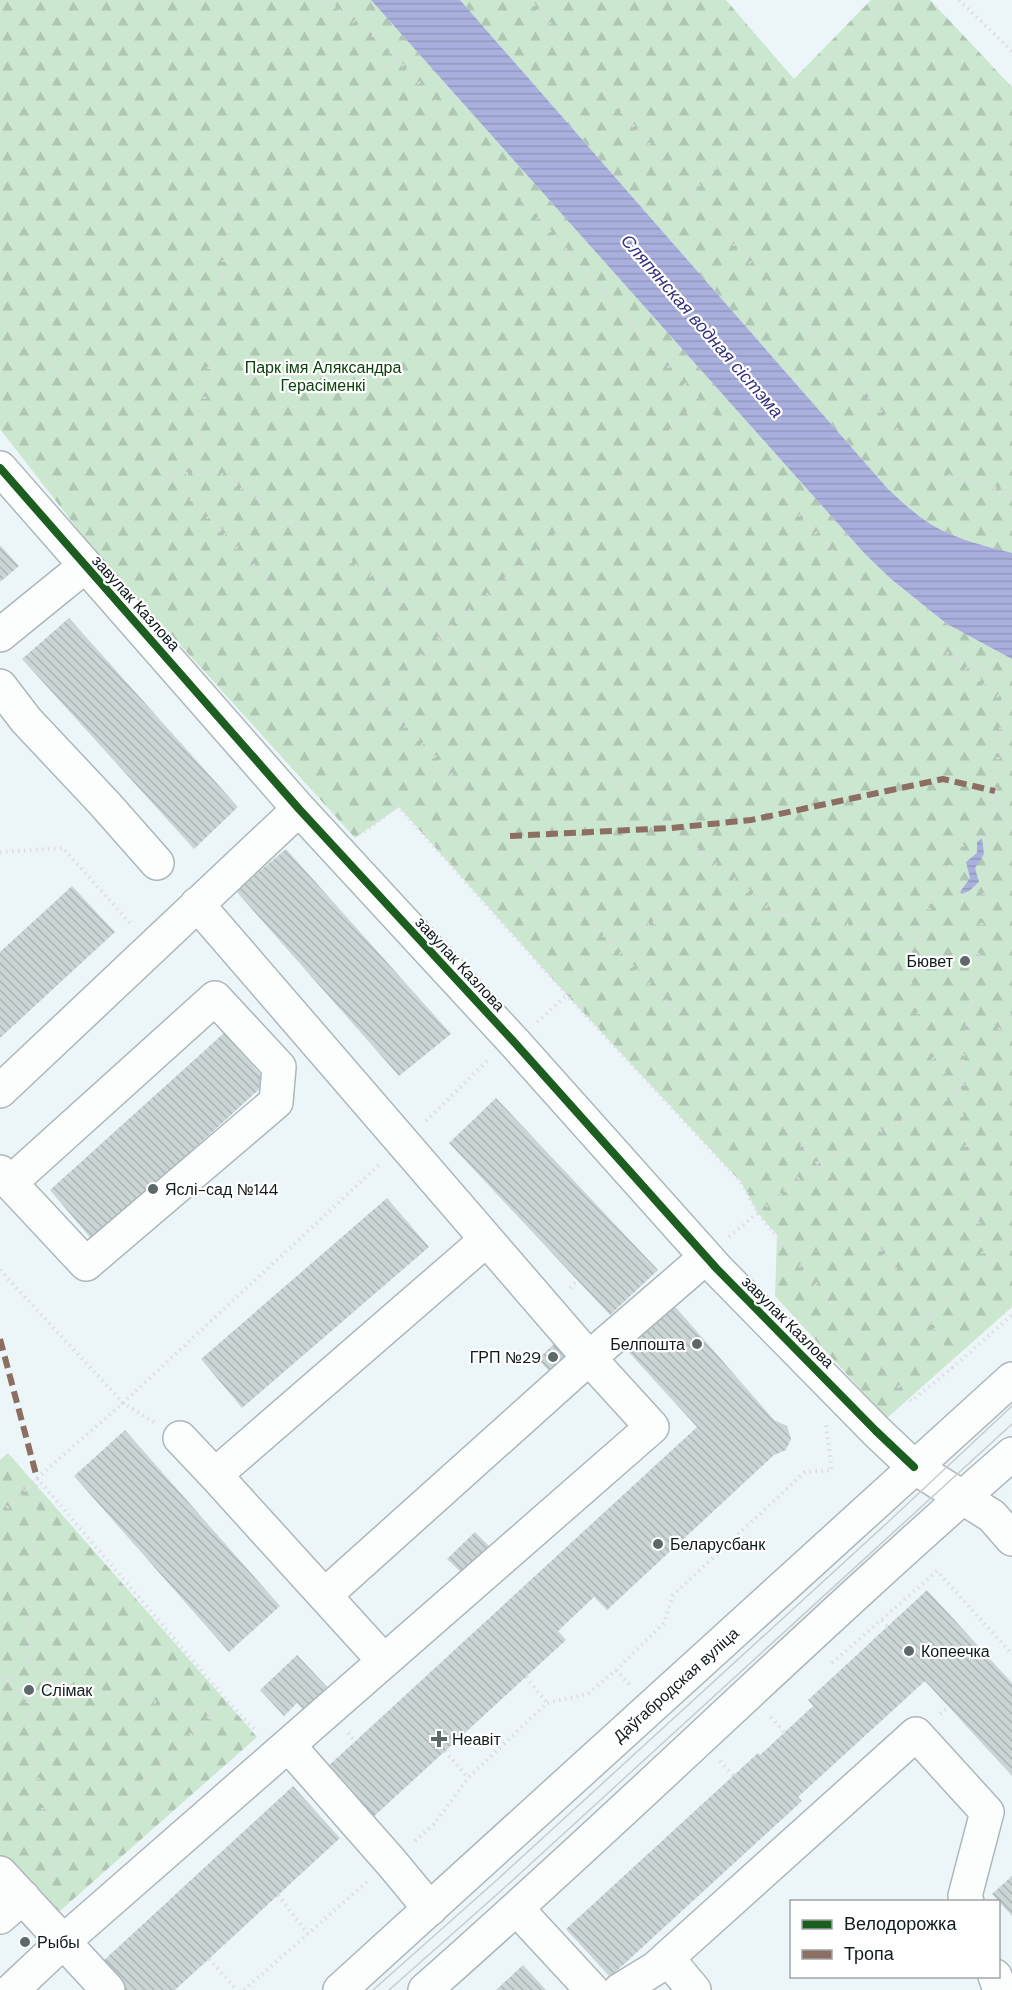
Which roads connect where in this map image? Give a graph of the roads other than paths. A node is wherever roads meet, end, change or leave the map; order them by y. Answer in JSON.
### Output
{"nodes":[{"id":1,"x":0,"y":468,"type":"edge"},
{"id":2,"x":81,"y":562,"type":"junction"},
{"id":3,"x":0,"y":635,"type":"edge"},
{"id":4,"x":0,"y":686,"type":"edge"},
{"id":5,"x":291,"y":800,"type":"junction"},
{"id":6,"x":157,"y":863,"type":"dead end"},
{"id":7,"x":197,"y":904,"type":"junction"},
{"id":8,"x":0,"y":1091,"type":"edge"},
{"id":9,"x":5,"y":1178,"type":"edge"},
{"id":10,"x":486,"y":1240,"type":"junction"},
{"id":11,"x":706,"y":1257,"type":"junction"},
{"id":12,"x":589,"y":1358,"type":"junction"},
{"id":13,"x":1012,"y":1379,"type":"edge"},
{"id":14,"x":180,"y":1438,"type":"road end"},
{"id":15,"x":1012,"y":1454,"type":"edge"},
{"id":16,"x":914,"y":1467,"type":"junction"},
{"id":17,"x":215,"y":1474,"type":"junction"},
{"id":18,"x":963,"y":1497,"type":"junction"},
{"id":19,"x":1012,"y":1539,"type":"edge"},
{"id":20,"x":324,"y":1595,"type":"junction"},
{"id":21,"x":384,"y":1661,"type":"junction"},
{"id":22,"x":283,"y":1749,"type":"junction"},
{"id":23,"x":0,"y":1873,"type":"edge"},
{"id":24,"x":966,"y":1900,"type":"edge"},
{"id":25,"x":11,"y":1907,"type":"edge"},
{"id":26,"x":430,"y":1909,"type":"junction"},
{"id":27,"x":517,"y":1909,"type":"junction"},
{"id":28,"x":64,"y":1941,"type":"junction"},
{"id":29,"x":668,"y":1958,"type":"junction"},
{"id":30,"x":12,"y":1990,"type":"edge"},
{"id":31,"x":108,"y":1990,"type":"edge"},
{"id":32,"x":340,"y":1990,"type":"edge"},
{"id":33,"x":425,"y":1990,"type":"edge"},
{"id":34,"x":592,"y":1990,"type":"edge"},
{"id":35,"x":620,"y":1990,"type":"edge"},
{"id":36,"x":694,"y":1990,"type":"edge"}],
"edges":[{"from":1,"to":2,"type":"main road","name":"завулак Казлова"},
{"from":2,"to":3,"type":"main road"},
{"from":2,"to":5,"type":"main road","name":"завулак Казлова"},
{"from":4,"to":6,"type":"main road"},
{"from":5,"to":7,"type":"main road"},
{"from":5,"to":11,"type":"main road","name":"завулак Казлова"},
{"from":7,"to":8,"type":"main road"},
{"from":7,"to":10,"type":"main road"},
{"from":9,"to":9,"type":"main road"},
{"from":10,"to":12,"type":"main road"},
{"from":10,"to":17,"type":"main road"},
{"from":11,"to":12,"type":"main road"},
{"from":11,"to":16,"type":"main road","name":"завулак Казлова"},
{"from":12,"to":20,"type":"main road"},
{"from":12,"to":21,"type":"main road"},
{"from":13,"to":16,"type":"main road","name":"Даўгабродская вуліца"},
{"from":14,"to":17,"type":"main road"},
{"from":15,"to":18,"type":"main road"},
{"from":16,"to":18,"type":"main road","name":"завулак Казлова"},
{"from":16,"to":26,"type":"main road","name":"Даўгабродская вуліца"},
{"from":17,"to":20,"type":"main road"},
{"from":18,"to":19,"type":"main road","name":"завулак Казлова"},
{"from":18,"to":27,"type":"main road"},
{"from":20,"to":21,"type":"main road"},
{"from":21,"to":22,"type":"main road"},
{"from":22,"to":26,"type":"main road"},
{"from":22,"to":28,"type":"main road"},
{"from":23,"to":25,"type":"main road"},
{"from":24,"to":29,"type":"main road"},
{"from":25,"to":28,"type":"main road"},
{"from":26,"to":32,"type":"main road","name":"Даўгабродская вуліца"},
{"from":27,"to":33,"type":"main road"},
{"from":27,"to":34,"type":"main road"},
{"from":28,"to":30,"type":"main road"},
{"from":28,"to":31,"type":"main road"},
{"from":29,"to":35,"type":"main road"},
{"from":29,"to":36,"type":"main road"}]}
